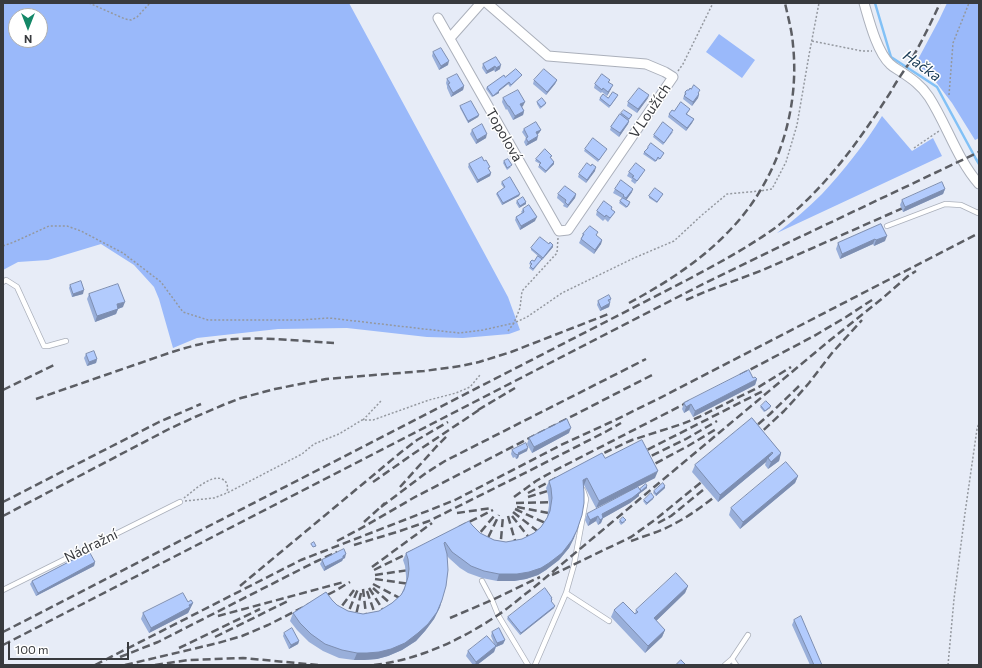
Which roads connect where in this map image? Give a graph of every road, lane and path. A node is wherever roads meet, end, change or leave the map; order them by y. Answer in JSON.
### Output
{"nodes":[{"id":1,"x":89,"y":3,"type":"edge"},
{"id":2,"x":150,"y":3,"type":"edge"},
{"id":3,"x":481,"y":3,"type":"edge"},
{"id":4,"x":487,"y":3,"type":"edge"},
{"id":5,"x":713,"y":3,"type":"edge"},
{"id":6,"x":819,"y":3,"type":"edge"},
{"id":7,"x":864,"y":3,"type":"edge"},
{"id":8,"x":969,"y":3,"type":"edge"},
{"id":9,"x":438,"y":18,"type":"dead end"},
{"id":10,"x":450,"y":38,"type":"junction"},
{"id":11,"x":812,"y":41,"type":"junction"},
{"id":12,"x":882,"y":51,"type":"junction"},
{"id":13,"x":673,"y":77,"type":"junction"},
{"id":14,"x":949,"y":95,"type":"dead end"},
{"id":15,"x":945,"y":127,"type":"junction"},
{"id":16,"x":914,"y":148,"type":"dead end"},
{"id":17,"x":979,"y":184,"type":"edge"},
{"id":18,"x":979,"y":212,"type":"edge"},
{"id":19,"x":887,"y":226,"type":"dead end"},
{"id":20,"x":559,"y":231,"type":"junction"},
{"id":21,"x":3,"y":246,"type":"edge"},
{"id":22,"x":3,"y":282,"type":"edge"},
{"id":23,"x":514,"y":323,"type":"junction"},
{"id":24,"x":508,"y":331,"type":"dead end"},
{"id":25,"x":66,"y":341,"type":"dead end"},
{"id":26,"x":480,"y":375,"type":"dead end"},
{"id":27,"x":381,"y":401,"type":"dead end"},
{"id":28,"x":362,"y":420,"type":"junction"},
{"id":29,"x":979,"y":423,"type":"edge"},
{"id":30,"x":582,"y":486,"type":"edge"},
{"id":31,"x":227,"y":494,"type":"junction"},
{"id":32,"x":180,"y":502,"type":"junction"},
{"id":33,"x":482,"y":581,"type":"dead end"},
{"id":34,"x":3,"y":590,"type":"edge"},
{"id":35,"x":566,"y":593,"type":"junction"},
{"id":36,"x":609,"y":621,"type":"dead end"},
{"id":37,"x":748,"y":635,"type":"dead end"},
{"id":38,"x":732,"y":659,"type":"junction"},
{"id":39,"x":528,"y":665,"type":"edge"},
{"id":40,"x":535,"y":665,"type":"edge"},
{"id":41,"x":725,"y":665,"type":"edge"},
{"id":42,"x":736,"y":665,"type":"edge"},
{"id":43,"x":948,"y":665,"type":"edge"}],
"edges":[{"from":1,"to":2,"type":"path"},
{"from":3,"to":10,"type":"street"},
{"from":4,"to":13,"type":"street","name":"V Loužích"},
{"from":5,"to":13,"type":"path"},
{"from":6,"to":11,"type":"path"},
{"from":7,"to":12,"type":"street"},
{"from":8,"to":14,"type":"path"},
{"from":9,"to":10,"type":"street","name":"Topolová"},
{"from":10,"to":20,"type":"street","name":"Topolová"},
{"from":11,"to":12,"type":"path"},
{"from":11,"to":23,"type":"path"},
{"from":12,"to":15,"type":"street"},
{"from":13,"to":20,"type":"street","name":"V Loužích"},
{"from":15,"to":16,"type":"path"},
{"from":15,"to":17,"type":"street"},
{"from":18,"to":19,"type":"lane"},
{"from":20,"to":23,"type":"path"},
{"from":21,"to":23,"type":"path"},
{"from":22,"to":25,"type":"lane"},
{"from":23,"to":24,"type":"path"},
{"from":26,"to":28,"type":"path"},
{"from":27,"to":28,"type":"path"},
{"from":28,"to":31,"type":"path"},
{"from":29,"to":43,"type":"path"},
{"from":30,"to":35,"type":"lane"},
{"from":31,"to":32,"type":"path"},
{"from":31,"to":32,"type":"path"},
{"from":32,"to":34,"type":"lane","name":"Nádražní"},
{"from":33,"to":39,"type":"lane"},
{"from":35,"to":36,"type":"lane"},
{"from":35,"to":40,"type":"lane"},
{"from":37,"to":38,"type":"lane"},
{"from":38,"to":41,"type":"lane"},
{"from":38,"to":42,"type":"lane"}]}
